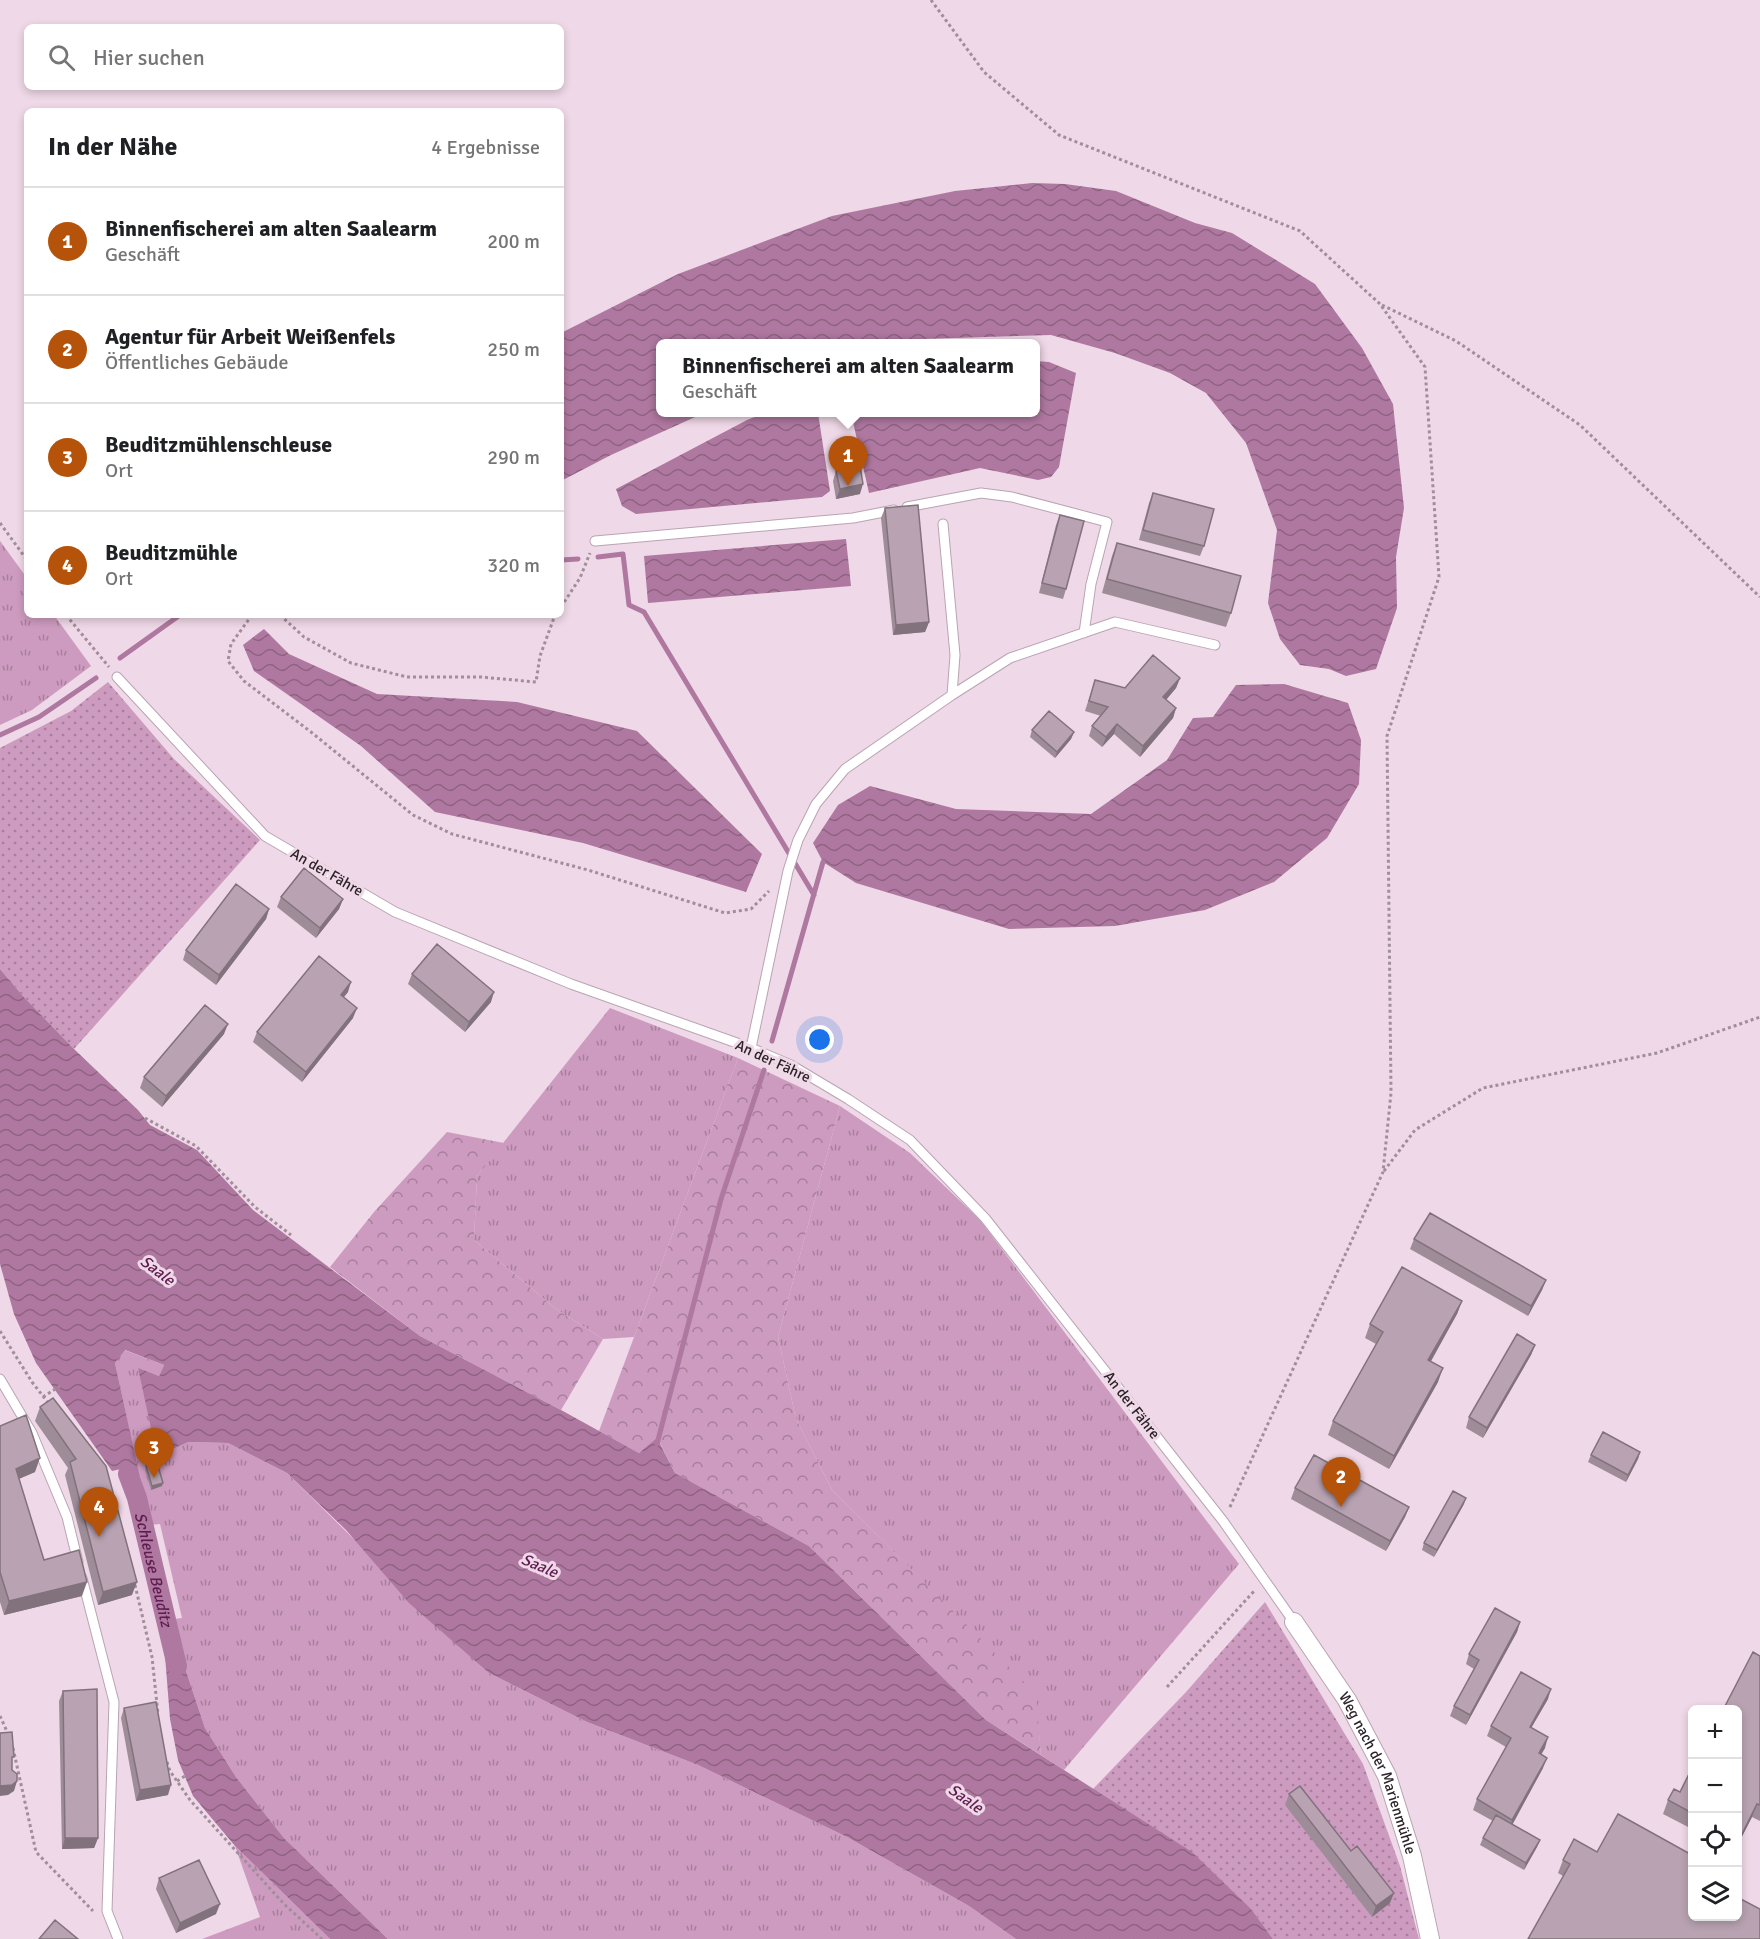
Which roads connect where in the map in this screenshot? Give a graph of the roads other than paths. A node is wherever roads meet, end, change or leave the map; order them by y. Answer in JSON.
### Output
{"nodes":[{"id":1,"x":944,"y":524,"type":"dead end"},
{"id":2,"x":595,"y":540,"type":"road end"},
{"id":3,"x":1083,"y":633,"type":"junction"},
{"id":4,"x":1215,"y":645,"type":"dead end"},
{"id":5,"x":117,"y":677,"type":"dead end"},
{"id":6,"x":952,"y":695,"type":"junction"},
{"id":7,"x":751,"y":1048,"type":"junction"},
{"id":8,"x":0,"y":1379,"type":"edge"},
{"id":9,"x":1294,"y":1622,"type":"joint"},
{"id":10,"x":118,"y":1939,"type":"edge"},
{"id":11,"x":1430,"y":1939,"type":"edge"}],
"edges":[{"from":1,"to":6,"type":"lane"},
{"from":2,"to":3,"type":"lane"},
{"from":3,"to":4,"type":"lane"},
{"from":3,"to":6,"type":"lane"},
{"from":5,"to":7,"type":"lane","name":"An der Fähre"},
{"from":6,"to":7,"type":"lane"},
{"from":7,"to":9,"type":"lane","name":"An der Fähre"},
{"from":8,"to":10,"type":"lane"},
{"from":9,"to":11,"type":"street","name":"Weg nach der Marienmühle"}]}
